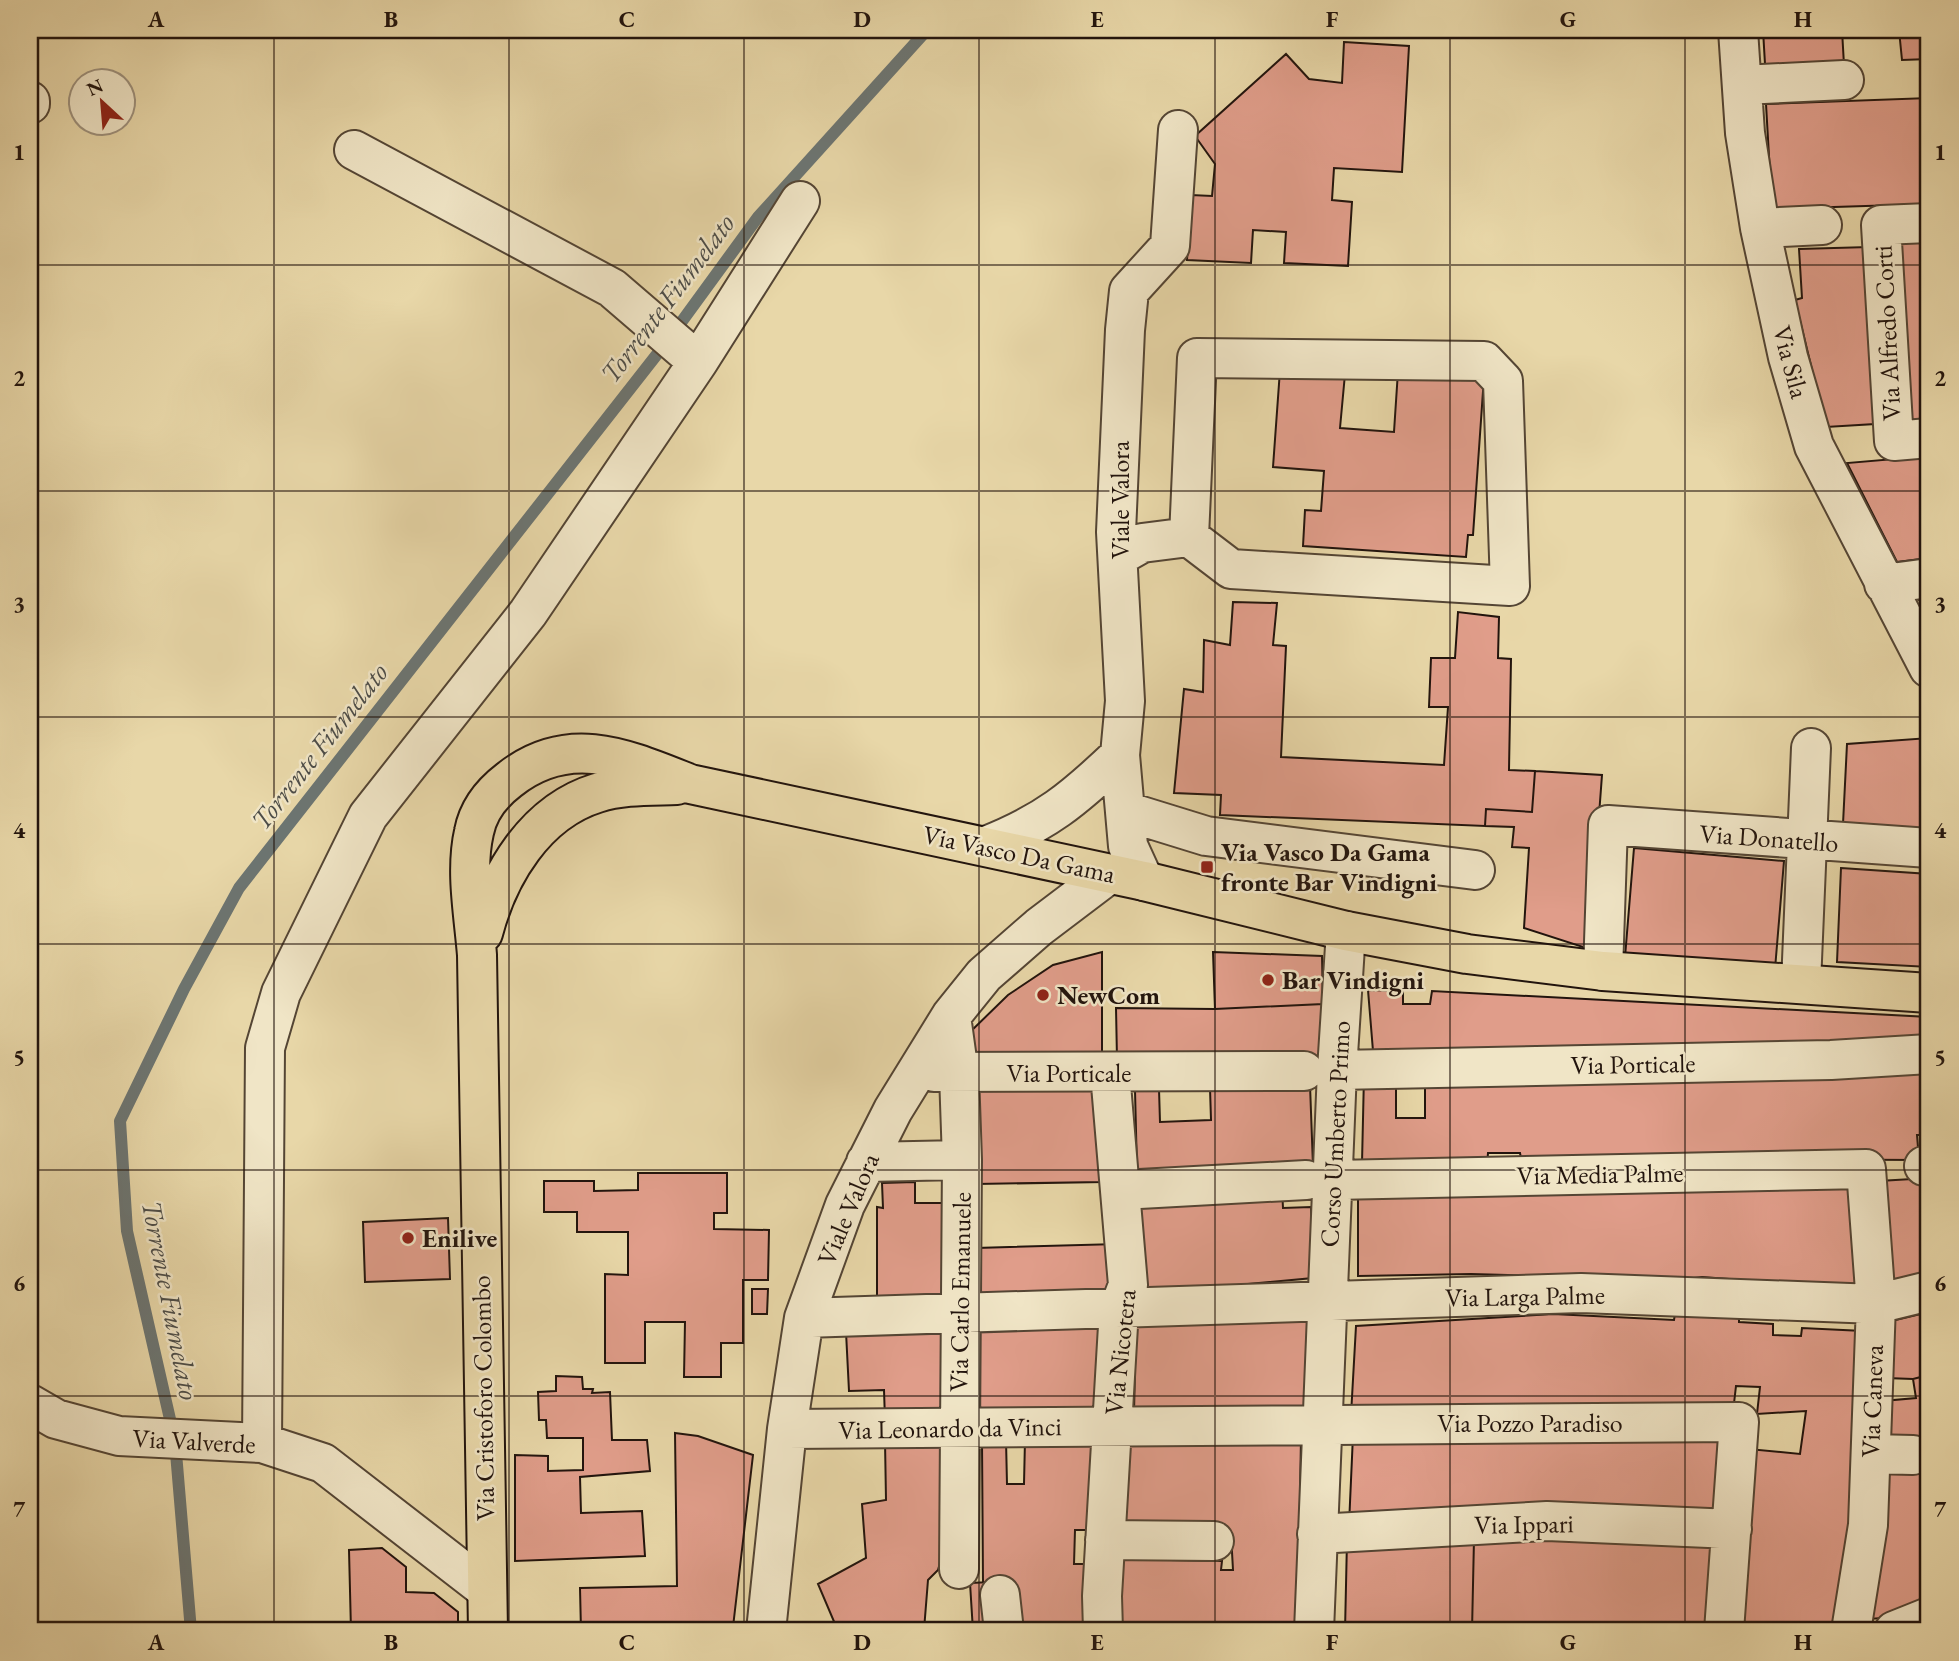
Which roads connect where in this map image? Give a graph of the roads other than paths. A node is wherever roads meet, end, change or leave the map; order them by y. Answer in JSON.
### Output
{"nodes":[{"id":1,"x":1738,"y":30,"type":"edge"},
{"id":2,"x":1844,"y":80,"type":"dead end"},
{"id":3,"x":1742,"y":85,"type":"junction"},
{"id":4,"x":1178,"y":130,"type":"dead end"},
{"id":5,"x":354,"y":150,"type":"dead end"},
{"id":6,"x":800,"y":201,"type":"dead end"},
{"id":7,"x":1929,"y":223,"type":"edge"},
{"id":8,"x":1822,"y":225,"type":"dead end"},
{"id":9,"x":1760,"y":228,"type":"junction"},
{"id":10,"x":698,"y":362,"type":"junction"},
{"id":11,"x":1911,"y":439,"type":"edge"},
{"id":12,"x":1189,"y":537,"type":"junction"},
{"id":13,"x":1119,"y":556,"type":"junction"},
{"id":14,"x":1929,"y":578,"type":"edge"},
{"id":15,"x":1884,"y":584,"type":"junction"},
{"id":16,"x":1929,"y":668,"type":"edge"},
{"id":17,"x":1811,"y":748,"type":"dead end"},
{"id":18,"x":1119,"y":755,"type":"junction"},
{"id":19,"x":690,"y":785,"type":"junction"},
{"id":20,"x":1125,"y":811,"type":"junction"},
{"id":21,"x":1807,"y":841,"type":"junction"},
{"id":22,"x":986,"y":846,"type":"junction"},
{"id":23,"x":1929,"y":848,"type":"edge"},
{"id":24,"x":1475,"y":870,"type":"dead end"},
{"id":25,"x":1127,"y":877,"type":"junction"},
{"id":26,"x":1346,"y":930,"type":"junction"},
{"id":27,"x":477,"y":955,"type":"junction"},
{"id":28,"x":1603,"y":971,"type":"junction"},
{"id":29,"x":1801,"y":984,"type":"junction"},
{"id":30,"x":1929,"y":993,"type":"edge"},
{"id":31,"x":951,"y":1016,"type":"junction"},
{"id":32,"x":1929,"y":1055,"type":"edge"},
{"id":33,"x":1321,"y":1070,"type":"junction"},
{"id":34,"x":918,"y":1071,"type":"junction"},
{"id":35,"x":1110,"y":1073,"type":"junction"},
{"id":36,"x":959,"y":1074,"type":"junction"},
{"id":37,"x":962,"y":1160,"type":"junction"},
{"id":38,"x":866,"y":1162,"type":"junction"},
{"id":39,"x":1866,"y":1169,"type":"joint"},
{"id":40,"x":1320,"y":1180,"type":"junction"},
{"id":41,"x":1121,"y":1190,"type":"junction"},
{"id":42,"x":1929,"y":1291,"type":"edge"},
{"id":43,"x":1327,"y":1301,"type":"junction"},
{"id":44,"x":1876,"y":1304,"type":"junction"},
{"id":45,"x":1119,"y":1309,"type":"junction"},
{"id":46,"x":960,"y":1314,"type":"junction"},
{"id":47,"x":804,"y":1318,"type":"junction"},
{"id":48,"x":30,"y":1404,"type":"edge"},
{"id":49,"x":1322,"y":1423,"type":"junction"},
{"id":50,"x":1112,"y":1426,"type":"junction"},
{"id":51,"x":958,"y":1428,"type":"junction"},
{"id":52,"x":787,"y":1429,"type":"junction"},
{"id":53,"x":262,"y":1443,"type":"junction"},
{"id":54,"x":1923,"y":1452,"type":"edge"},
{"id":55,"x":1871,"y":1454,"type":"junction"},
{"id":56,"x":1732,"y":1529,"type":"junction"},
{"id":57,"x":1317,"y":1534,"type":"junction"},
{"id":58,"x":1105,"y":1540,"type":"junction"},
{"id":59,"x":1214,"y":1541,"type":"dead end"},
{"id":60,"x":959,"y":1569,"type":"dead end"},
{"id":61,"x":487,"y":1590,"type":"junction"},
{"id":62,"x":1929,"y":1617,"type":"edge"},
{"id":63,"x":488,"y":1631,"type":"edge"},
{"id":64,"x":766,"y":1631,"type":"edge"},
{"id":65,"x":1104,"y":1631,"type":"edge"},
{"id":66,"x":1314,"y":1631,"type":"edge"},
{"id":67,"x":1724,"y":1631,"type":"edge"},
{"id":68,"x":1851,"y":1631,"type":"edge"},
{"id":69,"x":1894,"y":1631,"type":"edge"}],
"edges":[{"from":1,"to":3,"type":"street","name":"Via Sila"},
{"from":2,"to":3,"type":"street"},
{"from":3,"to":9,"type":"street","name":"Via Sila"},
{"from":4,"to":13,"type":"street","name":"Viale Valora"},
{"from":5,"to":10,"type":"street"},
{"from":6,"to":10,"type":"street"},
{"from":7,"to":11,"type":"street","name":"Via Alfredo Corti"},
{"from":8,"to":9,"type":"street"},
{"from":9,"to":15,"type":"street","name":"Via Sila"},
{"from":10,"to":53,"type":"street"},
{"from":12,"to":12,"type":"street"},
{"from":12,"to":13,"type":"street"},
{"from":13,"to":18,"type":"street","name":"Viale Valora"},
{"from":14,"to":15,"type":"street"},
{"from":15,"to":16,"type":"street","name":"Via Sila"},
{"from":17,"to":21,"type":"street"},
{"from":18,"to":20,"type":"street","name":"Viale Valora"},
{"from":18,"to":22,"type":"street"},
{"from":19,"to":22,"type":"main road","name":"Via Vasco Da Gama"},
{"from":19,"to":27,"type":"main road"},
{"from":19,"to":27,"type":"main road"},
{"from":20,"to":24,"type":"street"},
{"from":20,"to":25,"type":"street","name":"Viale Valora"},
{"from":21,"to":23,"type":"street","name":"Via Donatello"},
{"from":21,"to":28,"type":"street","name":"Via Donatello"},
{"from":21,"to":29,"type":"street"},
{"from":22,"to":25,"type":"main road","name":"Via Vasco Da Gama"},
{"from":25,"to":26,"type":"main road","name":"Via Vasco Da Gama"},
{"from":25,"to":31,"type":"street","name":"Viale Valora"},
{"from":26,"to":28,"type":"main road"},
{"from":26,"to":33,"type":"street","name":"Corso Umberto Primo"},
{"from":27,"to":61,"type":"main road","name":"Via Cristoforo Colombo"},
{"from":28,"to":29,"type":"main road"},
{"from":29,"to":30,"type":"main road"},
{"from":31,"to":34,"type":"street","name":"Viale Valora"},
{"from":31,"to":36,"type":"street","name":"Via Carlo Emanuele"},
{"from":32,"to":33,"type":"street","name":"Via Porticale"},
{"from":33,"to":35,"type":"street","name":"Via Porticale"},
{"from":33,"to":40,"type":"street","name":"Corso Umberto Primo"},
{"from":34,"to":36,"type":"street","name":"Via Porticale"},
{"from":34,"to":38,"type":"street","name":"Viale Valora"},
{"from":35,"to":36,"type":"street","name":"Via Porticale"},
{"from":35,"to":41,"type":"street","name":"Via Nicotera"},
{"from":36,"to":37,"type":"street","name":"Via Carlo Emanuele"},
{"from":37,"to":38,"type":"street"},
{"from":37,"to":46,"type":"street","name":"Via Carlo Emanuele"},
{"from":38,"to":47,"type":"street","name":"Viale Valora"},
{"from":39,"to":40,"type":"street","name":"Via Media Palme"},
{"from":39,"to":44,"type":"street","name":"Via Caneva"},
{"from":40,"to":41,"type":"street","name":"Via Media Palme"},
{"from":40,"to":43,"type":"street","name":"Corso Umberto Primo"},
{"from":41,"to":45,"type":"street","name":"Via Nicotera"},
{"from":42,"to":44,"type":"street","name":"Via Larga Palme"},
{"from":43,"to":44,"type":"street","name":"Via Larga Palme"},
{"from":43,"to":45,"type":"street","name":"Via Larga Palme"},
{"from":43,"to":49,"type":"street","name":"Corso Umberto Primo"},
{"from":44,"to":55,"type":"street","name":"Via Caneva"},
{"from":45,"to":46,"type":"street","name":"Via Larga Palme"},
{"from":45,"to":50,"type":"street","name":"Via Nicotera"},
{"from":46,"to":47,"type":"street","name":"Via Larga Palme"},
{"from":46,"to":51,"type":"street","name":"Via Carlo Emanuele"},
{"from":47,"to":52,"type":"street","name":"Viale Valora"},
{"from":48,"to":53,"type":"street","name":"Via Valverde"},
{"from":49,"to":50,"type":"street","name":"Via Pozzo Paradiso"},
{"from":49,"to":56,"type":"street","name":"Via Pozzo Paradiso"},
{"from":49,"to":57,"type":"street","name":"Corso Umberto Primo"},
{"from":50,"to":51,"type":"street","name":"Via Leonardo da Vinci"},
{"from":50,"to":58,"type":"street","name":"Via Nicotera"},
{"from":51,"to":52,"type":"street","name":"Via Leonardo da Vinci"},
{"from":51,"to":60,"type":"street","name":"Via Carlo Emanuele"},
{"from":52,"to":64,"type":"street","name":"Viale Valora"},
{"from":53,"to":61,"type":"street","name":"Via Valverde"},
{"from":54,"to":55,"type":"street"},
{"from":55,"to":68,"type":"street","name":"Via Caneva"},
{"from":56,"to":57,"type":"street","name":"Via Ippari"},
{"from":56,"to":67,"type":"street","name":"Via Pozzo Paradiso"},
{"from":57,"to":66,"type":"street","name":"Corso Umberto Primo"},
{"from":58,"to":59,"type":"street"},
{"from":58,"to":65,"type":"street","name":"Via Nicotera"},
{"from":61,"to":63,"type":"main road","name":"Via Cristoforo Colombo"},
{"from":62,"to":69,"type":"street"}]}
